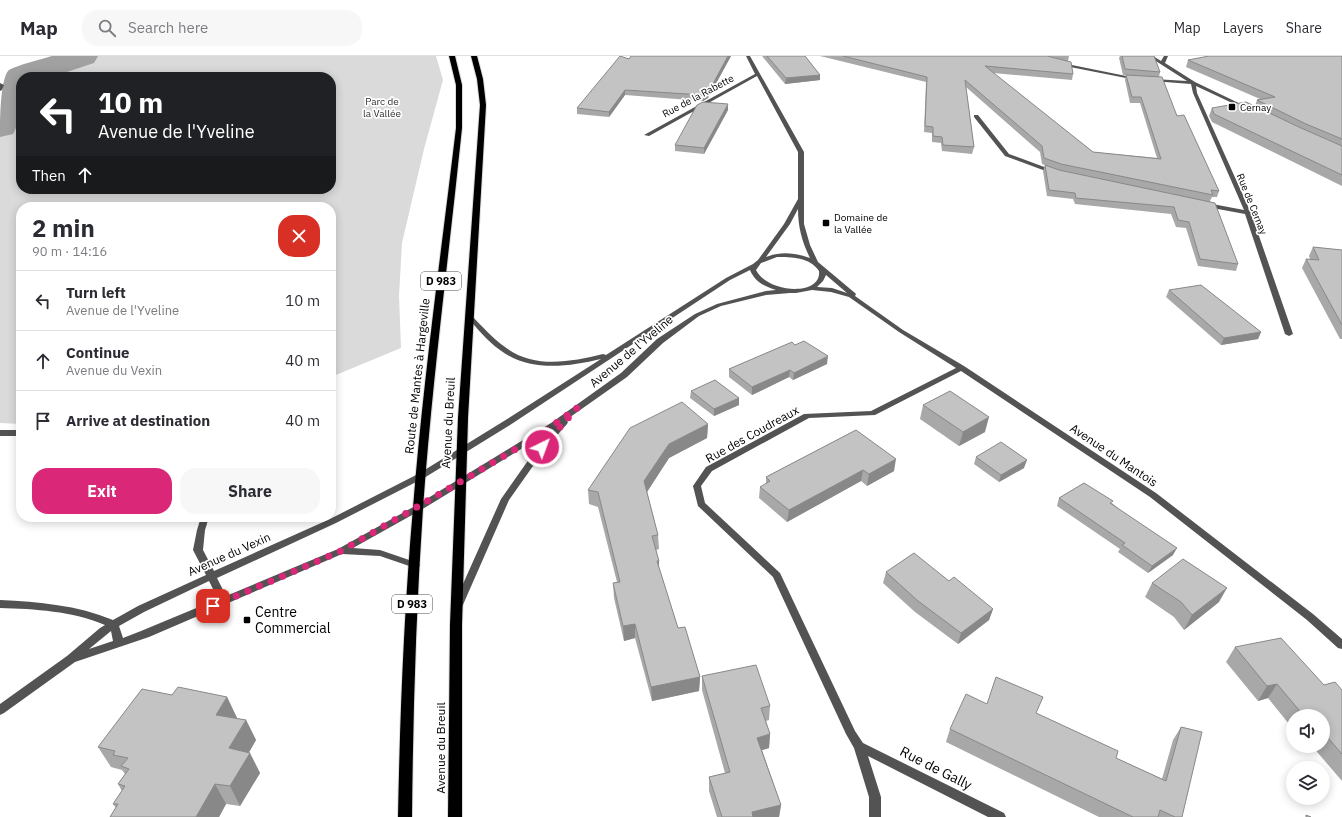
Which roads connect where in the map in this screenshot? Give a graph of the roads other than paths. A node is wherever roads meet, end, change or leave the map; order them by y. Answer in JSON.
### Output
{"nodes":[{"id":1,"x":452,"y":56,"type":"edge"},
{"id":2,"x":474,"y":56,"type":"edge"},
{"id":3,"x":748,"y":56,"type":"edge"},
{"id":4,"x":1150,"y":56,"type":"edge"},
{"id":5,"x":1166,"y":56,"type":"edge"},
{"id":6,"x":1059,"y":63,"type":"edge"},
{"id":7,"x":1162,"y":64,"type":"junction"},
{"id":8,"x":758,"y":74,"type":"junction"},
{"id":9,"x":1140,"y":79,"type":"edge"},
{"id":10,"x":1148,"y":80,"type":"edge"},
{"id":11,"x":1193,"y":83,"type":"junction"},
{"id":12,"x":0,"y":84,"type":"edge"},
{"id":13,"x":0,"y":90,"type":"edge"},
{"id":14,"x":1253,"y":111,"type":"edge"},
{"id":15,"x":976,"y":116,"type":"dead end"},
{"id":16,"x":646,"y":135,"type":"dead end"},
{"id":17,"x":1058,"y":173,"type":"edge"},
{"id":18,"x":802,"y":196,"type":"junction"},
{"id":19,"x":1202,"y":204,"type":"edge"},
{"id":20,"x":1248,"y":213,"type":"junction"},
{"id":21,"x":815,"y":262,"type":"junction"},
{"id":22,"x":756,"y":263,"type":"junction"},
{"id":23,"x":821,"y":268,"type":"junction"},
{"id":24,"x":809,"y":288,"type":"junction"},
{"id":25,"x":788,"y":290,"type":"junction"},
{"id":26,"x":860,"y":302,"type":"junction"},
{"id":27,"x":469,"y":316,"type":"junction"},
{"id":28,"x":1289,"y":334,"type":"dead end"},
{"id":29,"x":610,"y":354,"type":"junction"},
{"id":30,"x":960,"y":368,"type":"junction"},
{"id":31,"x":577,"y":408,"type":"junction"},
{"id":32,"x":0,"y":433,"type":"edge"},
{"id":33,"x":16,"y":433,"type":"edge"},
{"id":34,"x":462,"y":451,"type":"junction"},
{"id":35,"x":421,"y":476,"type":"junction"},
{"id":36,"x":460,"y":482,"type":"junction"},
{"id":37,"x":418,"y":508,"type":"junction"},
{"id":38,"x":336,"y":519,"type":"edge"},
{"id":39,"x":203,"y":522,"type":"edge"},
{"id":40,"x":331,"y":522,"type":"edge"},
{"id":41,"x":341,"y":551,"type":"junction"},
{"id":42,"x":415,"y":565,"type":"junction"},
{"id":43,"x":213,"y":576,"type":"junction"},
{"id":44,"x":224,"y":601,"type":"junction"},
{"id":45,"x":0,"y":604,"type":"edge"},
{"id":46,"x":457,"y":609,"type":"junction"},
{"id":47,"x":114,"y":625,"type":"junction"},
{"id":48,"x":119,"y":643,"type":"junction"},
{"id":49,"x":1342,"y":645,"type":"edge"},
{"id":50,"x":71,"y":659,"type":"junction"},
{"id":51,"x":0,"y":710,"type":"edge"},
{"id":52,"x":859,"y":746,"type":"junction"},
{"id":53,"x":405,"y":817,"type":"edge"},
{"id":54,"x":455,"y":817,"type":"edge"},
{"id":55,"x":875,"y":817,"type":"edge"},
{"id":56,"x":1000,"y":817,"type":"edge"}],
"edges":[{"from":1,"to":35,"type":"main road","name":"Route de Mantes à Hargeville","number":"D 983"},
{"from":2,"to":27,"type":"main road","name":"Avenue du Breuil"},
{"from":3,"to":8,"type":"street"},
{"from":4,"to":7,"type":"street"},
{"from":5,"to":7,"type":"street"},
{"from":6,"to":9,"type":"street"},
{"from":7,"to":11,"type":"street"},
{"from":8,"to":16,"type":"street","name":"Rue de la Rabette"},
{"from":8,"to":18,"type":"street"},
{"from":10,"to":11,"type":"street"},
{"from":11,"to":14,"type":"street"},
{"from":11,"to":20,"type":"street","name":"Rue de Cernay"},
{"from":12,"to":13,"type":"street"},
{"from":15,"to":17,"type":"street"},
{"from":18,"to":21,"type":"street"},
{"from":18,"to":22,"type":"street","name":"Avenue de l'Yveline"},
{"from":19,"to":20,"type":"street"},
{"from":20,"to":28,"type":"street","name":"Rue de Cernay"},
{"from":21,"to":22,"type":"street"},
{"from":21,"to":23,"type":"street","name":"Avenue du Mantois"},
{"from":22,"to":25,"type":"street"},
{"from":22,"to":29,"type":"street","name":"Avenue de l'Yveline"},
{"from":23,"to":24,"type":"street"},
{"from":23,"to":26,"type":"street","name":"Avenue du Mantois"},
{"from":24,"to":25,"type":"street","name":"Avenue du Mantois"},
{"from":24,"to":26,"type":"street","name":"Avenue du Mantois"},
{"from":25,"to":31,"type":"street","name":"Avenue de l'Yveline"},
{"from":26,"to":30,"type":"street","name":"Avenue du Mantois"},
{"from":27,"to":29,"type":"street"},
{"from":27,"to":34,"type":"main road","name":"Avenue du Breuil"},
{"from":29,"to":34,"type":"street","name":"Avenue de l'Yveline"},
{"from":30,"to":49,"type":"street","name":"Avenue du Mantois"},
{"from":30,"to":52,"type":"street","name":"Rue des Coudreaux"},
{"from":31,"to":36,"type":"street","name":"Avenue de l'Yveline"},
{"from":31,"to":46,"type":"street"},
{"from":32,"to":33,"type":"street"},
{"from":34,"to":35,"type":"street","name":"Avenue de l'Yveline"},
{"from":34,"to":36,"type":"main road","name":"Avenue du Breuil"},
{"from":35,"to":37,"type":"main road","name":"Route de Mantes à Hargeville","number":"D 983"},
{"from":35,"to":38,"type":"street","name":"Avenue du Vexin"},
{"from":36,"to":37,"type":"street","name":"Avenue de l'Yveline"},
{"from":36,"to":46,"type":"main road","name":"Avenue du Breuil"},
{"from":37,"to":41,"type":"street"},
{"from":37,"to":42,"type":"main road","name":"Route de Mantes à Hargeville","number":"D 983"},
{"from":39,"to":43,"type":"street"},
{"from":40,"to":43,"type":"street","name":"Avenue du Vexin"},
{"from":41,"to":42,"type":"street"},
{"from":41,"to":44,"type":"street"},
{"from":42,"to":53,"type":"main road","name":"Route de Mantes à Hargeville","number":"D 983"},
{"from":43,"to":44,"type":"street"},
{"from":43,"to":47,"type":"street","name":"Avenue du Vexin"},
{"from":44,"to":48,"type":"street"},
{"from":45,"to":47,"type":"street"},
{"from":46,"to":54,"type":"main road","name":"Avenue du Breuil"},
{"from":47,"to":48,"type":"street"},
{"from":47,"to":50,"type":"street","name":"Avenue du Vexin"},
{"from":48,"to":50,"type":"street"},
{"from":50,"to":51,"type":"street"},
{"from":52,"to":55,"type":"street","name":"Rue des Coudreaux"},
{"from":52,"to":56,"type":"street","name":"Rue de Gally"}]}
